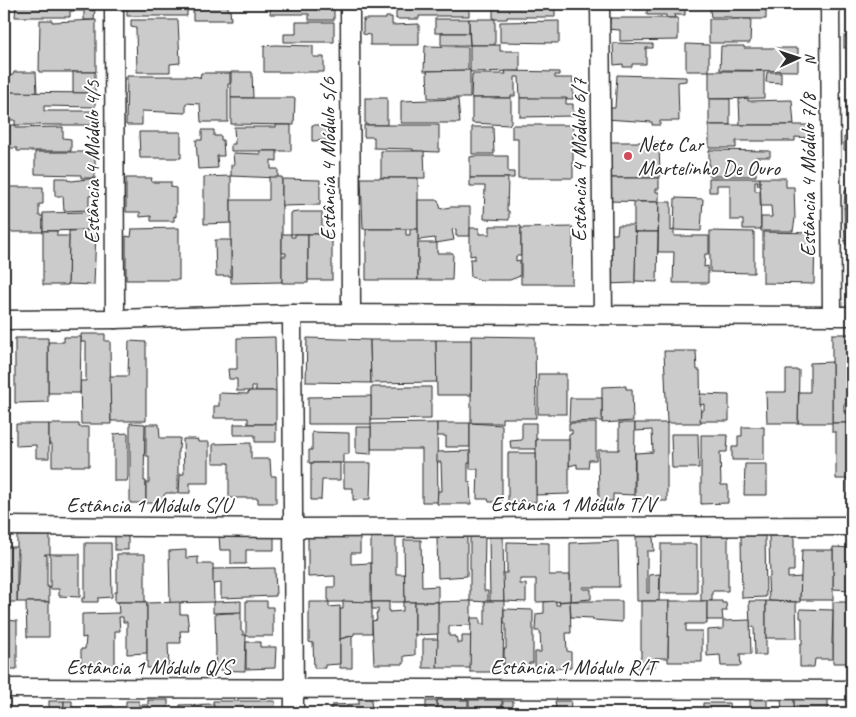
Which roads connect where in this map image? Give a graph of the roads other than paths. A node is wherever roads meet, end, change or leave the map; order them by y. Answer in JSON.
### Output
{"nodes":[{"id":1,"x":114,"y":4,"type":"edge"},
{"id":2,"x":350,"y":4,"type":"edge"},
{"id":3,"x":600,"y":4,"type":"edge"},
{"id":4,"x":830,"y":4,"type":"edge"},
{"id":5,"x":292,"y":314,"type":"junction"},
{"id":6,"x":351,"y":314,"type":"junction"},
{"id":7,"x":602,"y":315,"type":"junction"},
{"id":8,"x":832,"y":316,"type":"junction"},
{"id":9,"x":852,"y":316,"type":"edge"},
{"id":10,"x":115,"y":319,"type":"junction"},
{"id":11,"x":4,"y":320,"type":"edge"},
{"id":12,"x":4,"y":526,"type":"edge"},
{"id":13,"x":852,"y":526,"type":"edge"},
{"id":14,"x":293,"y":528,"type":"junction"},
{"id":15,"x":4,"y":688,"type":"edge"},
{"id":16,"x":294,"y":690,"type":"junction"},
{"id":17,"x":852,"y":690,"type":"edge"},
{"id":18,"x":294,"y":713,"type":"edge"}],
"edges":[{"from":1,"to":10,"type":"street","name":"Estância 4 Módulo 4/5"},
{"from":2,"to":6,"type":"street","name":"Estância 4 Módulo 5/6"},
{"from":3,"to":7,"type":"street","name":"Estância 4 Módulo 6/7"},
{"from":4,"to":8,"type":"street","name":"Estância 4 Módulo 7/8"},
{"from":5,"to":6,"type":"street"},
{"from":5,"to":10,"type":"street"},
{"from":5,"to":14,"type":"street"},
{"from":6,"to":7,"type":"street"},
{"from":7,"to":8,"type":"street"},
{"from":8,"to":9,"type":"street"},
{"from":10,"to":11,"type":"street"},
{"from":12,"to":14,"type":"street","name":"Estância 1 Módulo S/U"},
{"from":13,"to":14,"type":"street","name":"Estância 1 Módulo T/V"},
{"from":14,"to":16,"type":"street"},
{"from":15,"to":16,"type":"street","name":"Estância 1 Módulo Q/S"},
{"from":16,"to":17,"type":"street","name":"Estância 1 Módulo R/T"},
{"from":16,"to":18,"type":"street"}]}
